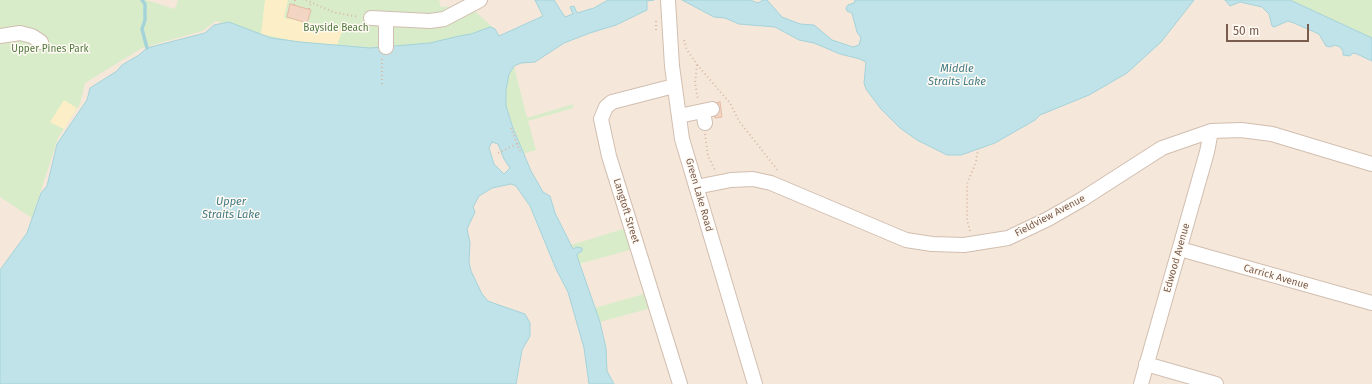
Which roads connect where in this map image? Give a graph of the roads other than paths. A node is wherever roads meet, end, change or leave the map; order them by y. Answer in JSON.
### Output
{"nodes":[{"id":1,"x":480,"y":0,"type":"edge"},
{"id":2,"x":668,"y":0,"type":"edge"},
{"id":3,"x":371,"y":18,"type":"road end"},
{"id":4,"x":386,"y":20,"type":"junction"},
{"id":5,"x":0,"y":36,"type":"edge"},
{"id":6,"x":41,"y":42,"type":"dead end"},
{"id":7,"x":384,"y":50,"type":"road end"},
{"id":8,"x":674,"y":86,"type":"junction"},
{"id":9,"x":707,"y":114,"type":"dead end"},
{"id":10,"x":679,"y":116,"type":"junction"},
{"id":11,"x":1211,"y":131,"type":"junction"},
{"id":12,"x":1372,"y":164,"type":"edge"},
{"id":13,"x":696,"y":187,"type":"junction"},
{"id":14,"x":1180,"y":249,"type":"junction"},
{"id":15,"x":1372,"y":303,"type":"edge"},
{"id":16,"x":1146,"y":364,"type":"junction"},
{"id":17,"x":680,"y":384,"type":"edge"},
{"id":18,"x":755,"y":384,"type":"edge"},
{"id":19,"x":1141,"y":384,"type":"edge"},
{"id":20,"x":1216,"y":384,"type":"edge"}],
"edges":[{"from":1,"to":4,"type":"street"},
{"from":2,"to":8,"type":"street","name":"Green Lake Road"},
{"from":3,"to":4,"type":"street"},
{"from":4,"to":7,"type":"street"},
{"from":5,"to":6,"type":"street"},
{"from":8,"to":10,"type":"street","name":"Green Lake Road"},
{"from":8,"to":17,"type":"street","name":"Langtoft Street"},
{"from":9,"to":10,"type":"street"},
{"from":10,"to":13,"type":"street","name":"Green Lake Road"},
{"from":11,"to":12,"type":"street","name":"Fieldview Avenue"},
{"from":11,"to":13,"type":"street","name":"Fieldview Avenue"},
{"from":11,"to":14,"type":"street","name":"Edwood Avenue"},
{"from":13,"to":18,"type":"street","name":"Green Lake Road"},
{"from":14,"to":15,"type":"street","name":"Carrick Avenue"},
{"from":14,"to":16,"type":"street","name":"Edwood Avenue"},
{"from":16,"to":19,"type":"street","name":"Edwood Avenue"},
{"from":16,"to":20,"type":"street"}]}
